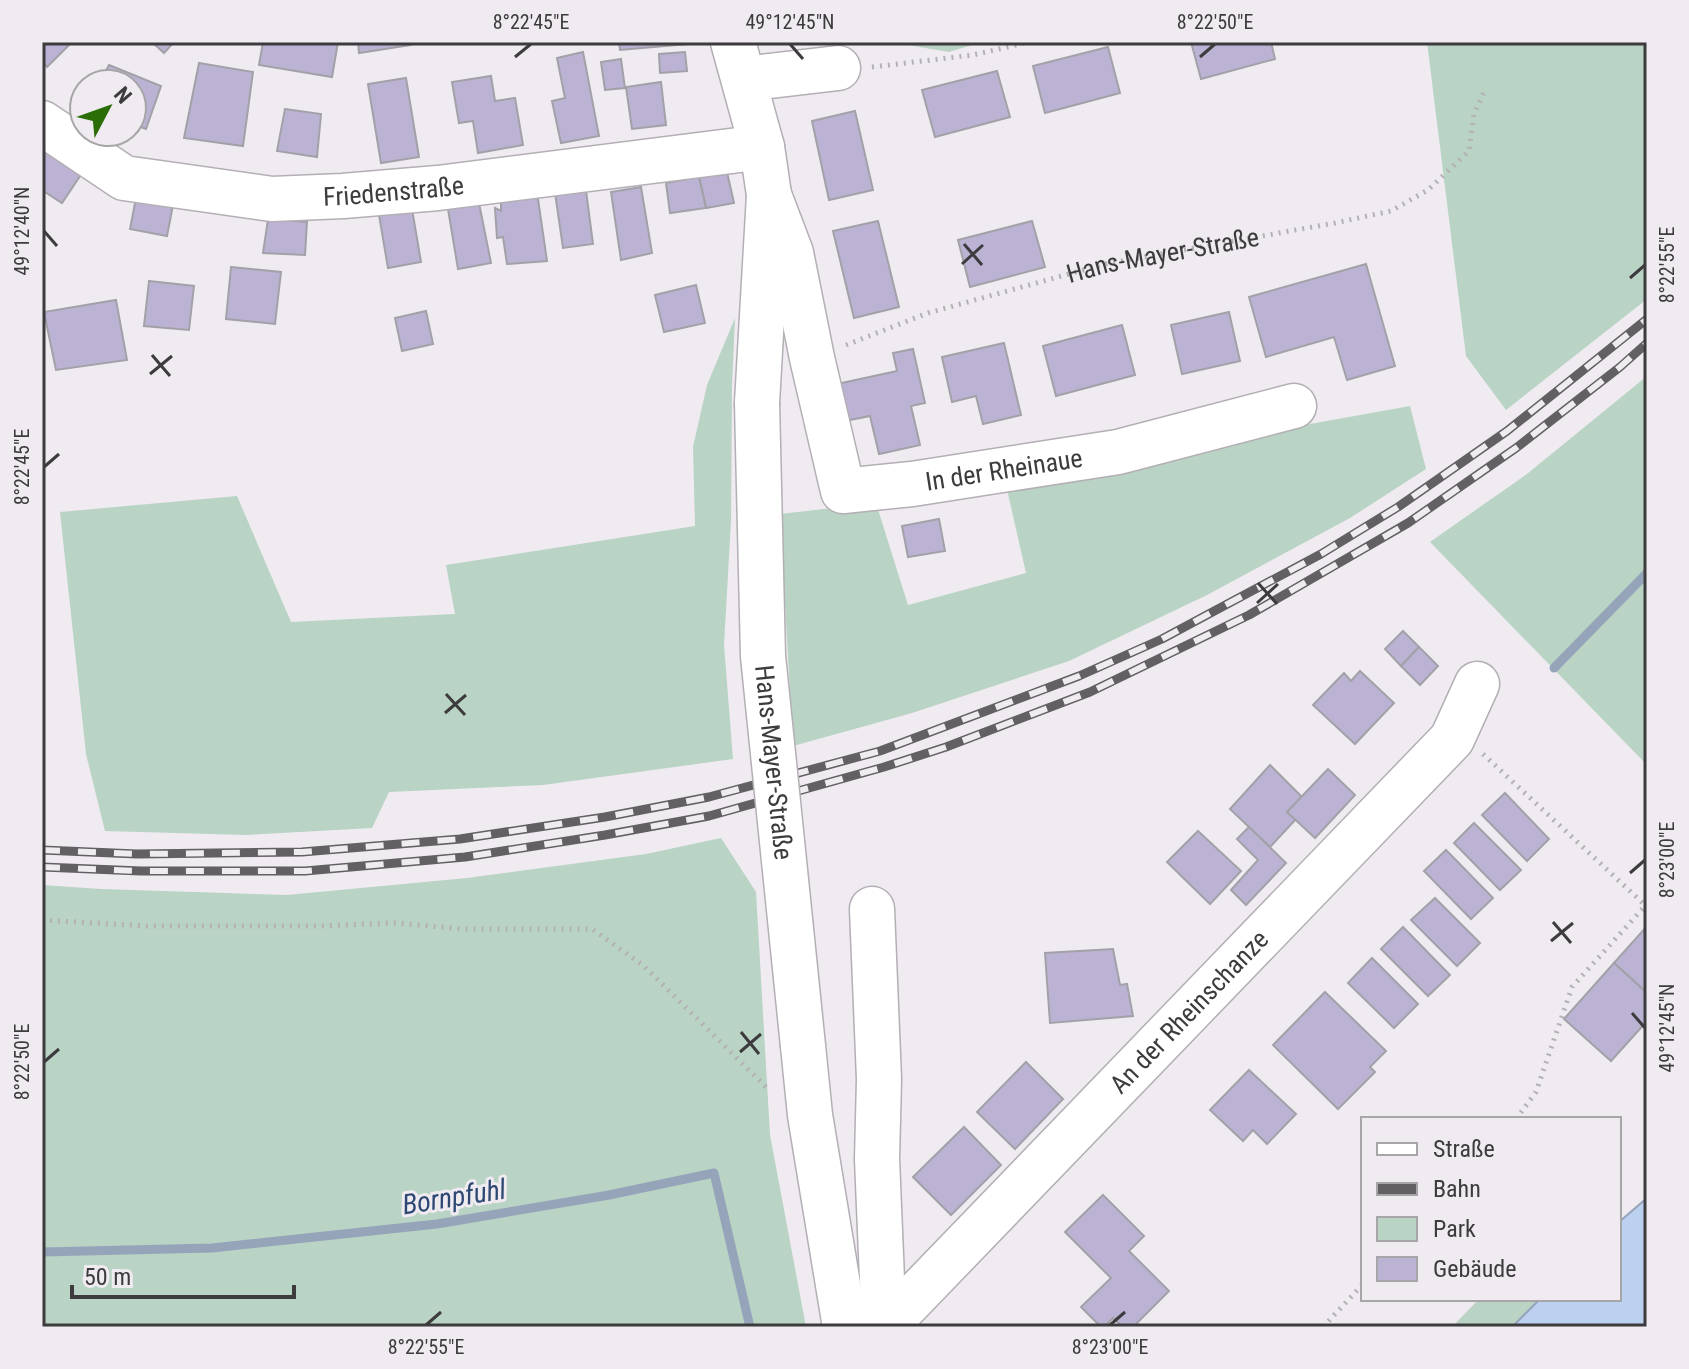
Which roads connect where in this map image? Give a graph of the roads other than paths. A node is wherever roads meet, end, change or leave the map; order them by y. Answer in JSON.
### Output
{"nodes":[{"id":1,"x":738,"y":60,"type":"edge"},
{"id":2,"x":838,"y":68,"type":"road end"},
{"id":3,"x":42,"y":123,"type":"edge"},
{"id":4,"x":762,"y":147,"type":"junction"},
{"id":5,"x":769,"y":195,"type":"junction"},
{"id":6,"x":812,"y":358,"type":"joint"},
{"id":7,"x":1294,"y":406,"type":"dead end"},
{"id":8,"x":1477,"y":684,"type":"dead end"},
{"id":9,"x":872,"y":909,"type":"dead end"},
{"id":10,"x":845,"y":1327,"type":"edge"},
{"id":11,"x":885,"y":1327,"type":"edge"}],
"edges":[{"from":1,"to":2,"type":"street"},
{"from":1,"to":4,"type":"street","name":"Hans-Mayer-Straße"},
{"from":3,"to":4,"type":"street","name":"Friedenstraße"},
{"from":4,"to":5,"type":"street","name":"Hans-Mayer-Straße"},
{"from":5,"to":6,"type":"street","name":"Hans-Mayer-Straße"},
{"from":5,"to":10,"type":"street","name":"Hans-Mayer-Straße","bridge":true},
{"from":6,"to":7,"type":"street","name":"In der Rheinaue"},
{"from":8,"to":11,"type":"street","name":"An der Rheinschanze"},
{"from":9,"to":11,"type":"street","name":"An der Rheinschanze"}]}
